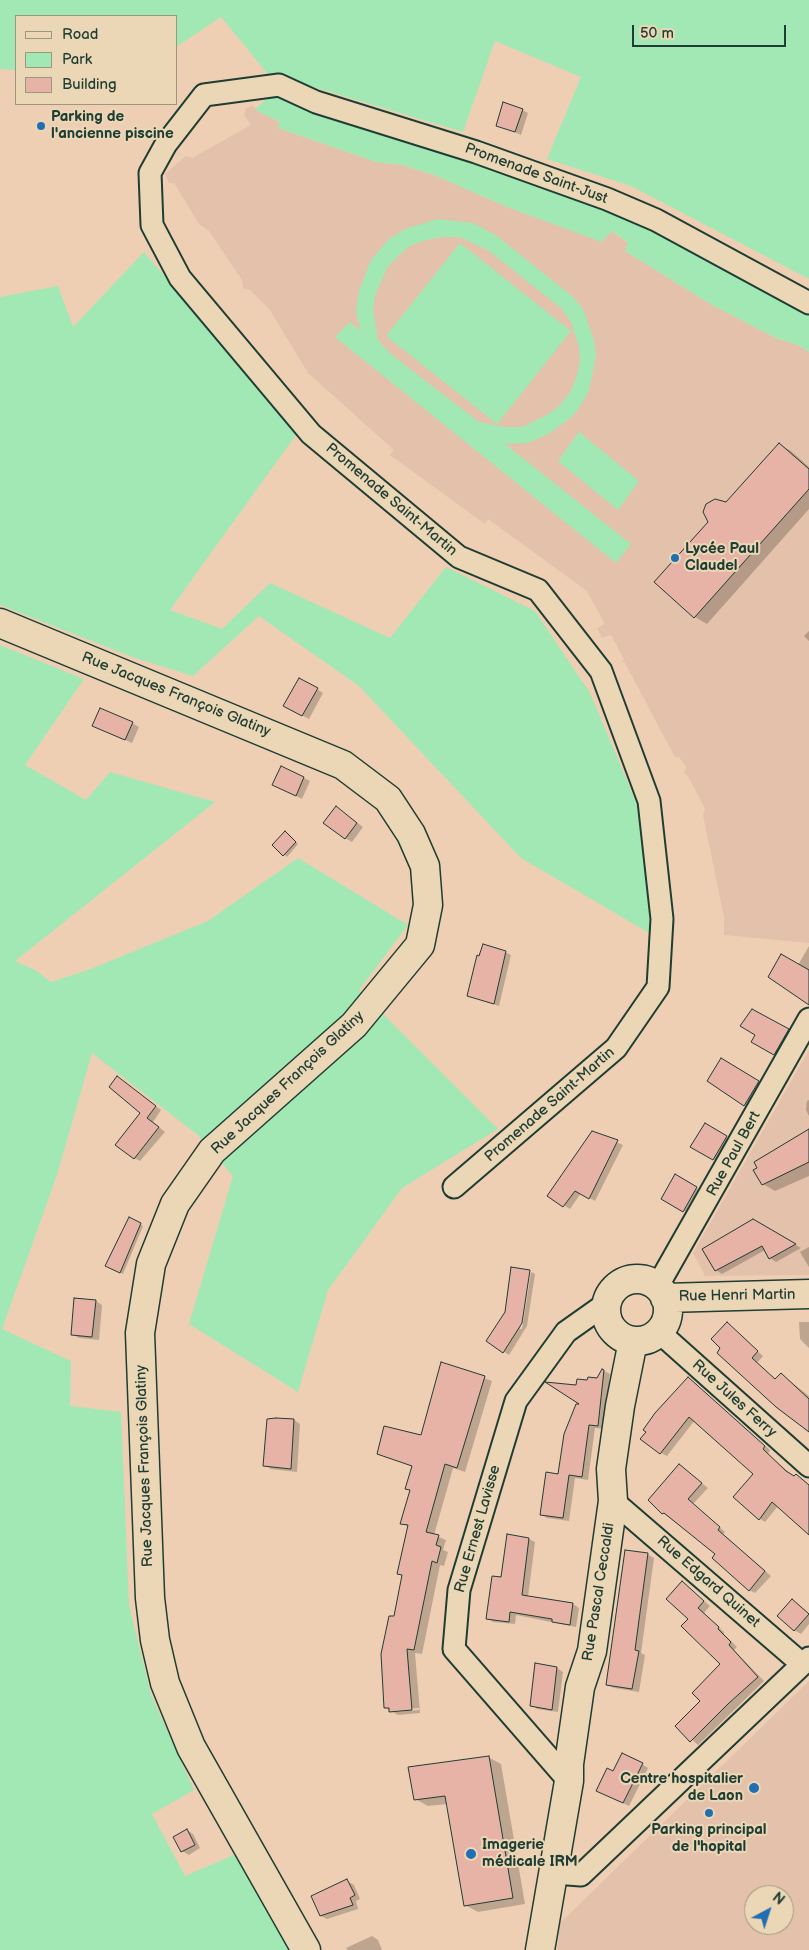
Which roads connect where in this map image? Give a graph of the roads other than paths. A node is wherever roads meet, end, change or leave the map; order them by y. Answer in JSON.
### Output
{"nodes":[{"id":1,"x":250,"y":89,"type":"joint"},
{"id":2,"x":809,"y":303,"type":"edge"},
{"id":3,"x":0,"y":623,"type":"edge"},
{"id":4,"x":809,"y":1019,"type":"edge"},
{"id":5,"x":454,"y":1187,"type":"dead end"},
{"id":6,"x":661,"y":1292,"type":"junction"},
{"id":7,"x":809,"y":1294,"type":"edge"},
{"id":8,"x":607,"y":1303,"type":"junction"},
{"id":9,"x":659,"y":1332,"type":"junction"},
{"id":10,"x":633,"y":1341,"type":"junction"},
{"id":11,"x":809,"y":1466,"type":"edge"},
{"id":12,"x":613,"y":1500,"type":"junction"},
{"id":13,"x":806,"y":1661,"type":"edge"},
{"id":14,"x":569,"y":1781,"type":"junction"},
{"id":15,"x":554,"y":1873,"type":"junction"},
{"id":16,"x":306,"y":1950,"type":"edge"},
{"id":17,"x":540,"y":1950,"type":"edge"}],
"edges":[{"from":1,"to":2,"type":"street","name":"Promenade Saint-Just"},
{"from":1,"to":5,"type":"street","name":"Promenade Saint-Martin"},
{"from":3,"to":16,"type":"main road","name":"Rue Jacques François Glatiny"},
{"from":4,"to":6,"type":"street","name":"Rue Paul Bert"},
{"from":6,"to":7,"type":"main road","name":"Rue Henri Martin"},
{"from":6,"to":8,"type":"main road"},
{"from":6,"to":9,"type":"main road"},
{"from":8,"to":10,"type":"main road"},
{"from":8,"to":14,"type":"street","name":"Rue Ernest Lavisse"},
{"from":9,"to":10,"type":"main road"},
{"from":9,"to":11,"type":"street","name":"Rue Jules Ferry"},
{"from":10,"to":12,"type":"main road","name":"Rue Pascal Ceccaldi"},
{"from":12,"to":13,"type":"street","name":"Rue Edgard Quinet"},
{"from":12,"to":14,"type":"main road","name":"Rue Pascal Ceccaldi"},
{"from":13,"to":15,"type":"street"},
{"from":14,"to":15,"type":"main road","name":"Rue Pascal Ceccaldi"},
{"from":15,"to":17,"type":"main road","name":"Rue Pascal Ceccaldi"}]}
